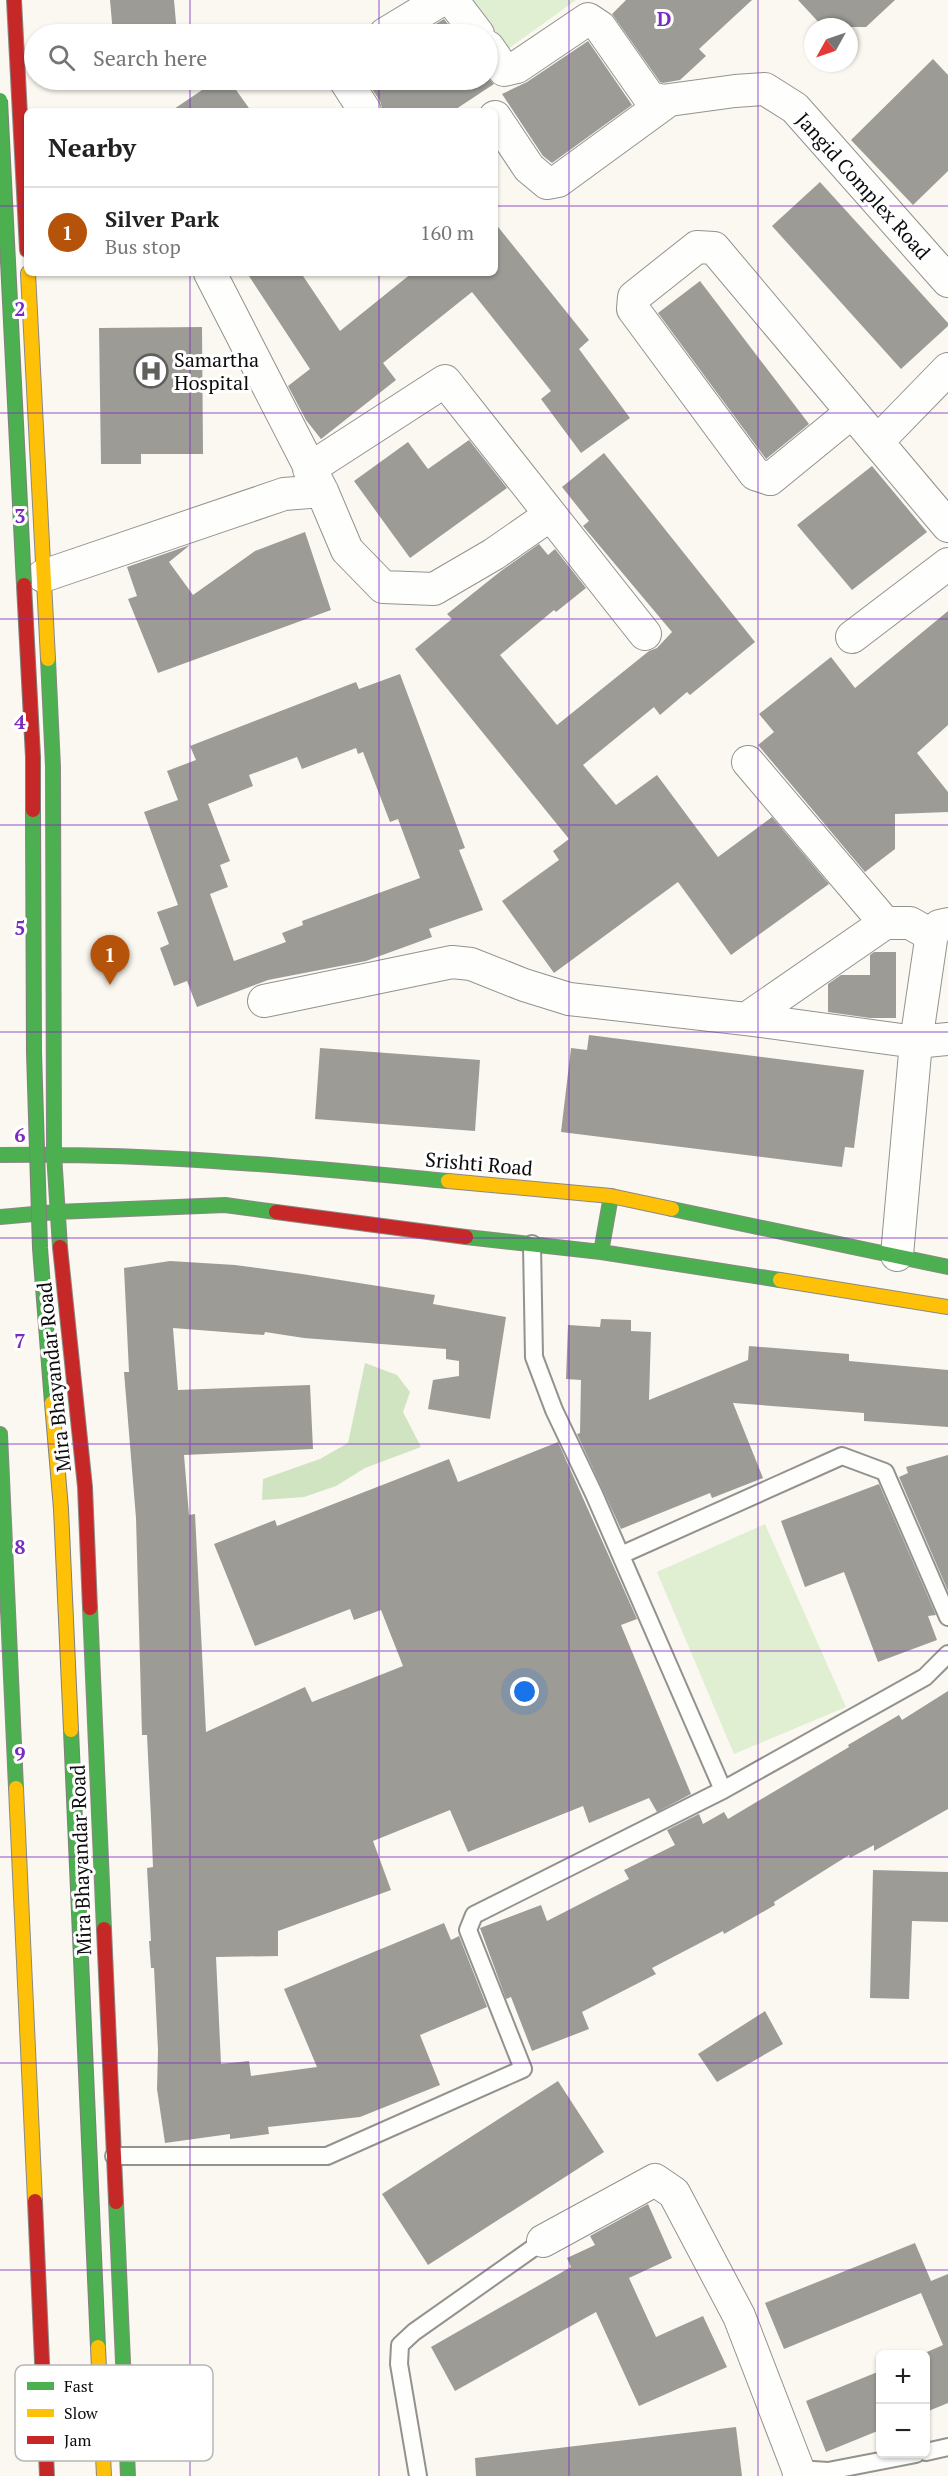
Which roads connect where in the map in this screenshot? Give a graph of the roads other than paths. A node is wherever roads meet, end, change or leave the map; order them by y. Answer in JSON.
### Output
{"nodes":[{"id":1,"x":14,"y":0,"type":"edge"},
{"id":2,"x":441,"y":0,"type":"edge"},
{"id":3,"x":452,"y":0,"type":"edge"},
{"id":4,"x":401,"y":24,"type":"edge"},
{"id":5,"x":470,"y":24,"type":"edge"},
{"id":6,"x":498,"y":61,"type":"edge"},
{"id":7,"x":351,"y":90,"type":"edge"},
{"id":8,"x":0,"y":100,"type":"edge"},
{"id":9,"x":669,"y":100,"type":"junction"},
{"id":10,"x":363,"y":108,"type":"edge"},
{"id":11,"x":498,"y":122,"type":"edge"},
{"id":12,"x":24,"y":192,"type":"edge"},
{"id":13,"x":28,"y":276,"type":"edge"},
{"id":14,"x":212,"y":276,"type":"edge"},
{"id":15,"x":948,"y":281,"type":"edge"},
{"id":16,"x":948,"y":369,"type":"edge"},
{"id":17,"x":852,"y":412,"type":"junction"},
{"id":18,"x":877,"y":442,"type":"junction"},
{"id":19,"x":316,"y":480,"type":"junction"},
{"id":20,"x":550,"y":515,"type":"junction"},
{"id":21,"x":948,"y":526,"type":"edge"},
{"id":22,"x":948,"y":564,"type":"edge"},
{"id":23,"x":43,"y":576,"type":"junction"},
{"id":24,"x":645,"y":634,"type":"dead end"},
{"id":25,"x":852,"y":637,"type":"dead end"},
{"id":26,"x":748,"y":762,"type":"dead end"},
{"id":27,"x":885,"y":923,"type":"junction"},
{"id":28,"x":940,"y":929,"type":"edge"},
{"id":29,"x":264,"y":1001,"type":"dead end"},
{"id":30,"x":746,"y":1019,"type":"junction"},
{"id":31,"x":948,"y":1039,"type":"edge"},
{"id":32,"x":916,"y":1042,"type":"junction"},
{"id":33,"x":54,"y":1154,"type":"junction"},
{"id":34,"x":0,"y":1155,"type":"edge"},
{"id":35,"x":611,"y":1196,"type":"junction"},
{"id":36,"x":56,"y":1212,"type":"junction"},
{"id":37,"x":0,"y":1217,"type":"edge"},
{"id":38,"x":531,"y":1244,"type":"junction"},
{"id":39,"x":602,"y":1252,"type":"junction"},
{"id":40,"x":897,"y":1255,"type":"junction"},
{"id":41,"x":948,"y":1267,"type":"edge"},
{"id":42,"x":948,"y":1307,"type":"edge"},
{"id":43,"x":0,"y":1434,"type":"edge"},
{"id":44,"x":621,"y":1555,"type":"junction"},
{"id":45,"x":948,"y":1617,"type":"edge"},
{"id":46,"x":948,"y":1654,"type":"edge"},
{"id":47,"x":723,"y":1790,"type":"junction"},
{"id":48,"x":114,"y":2156,"type":"junction"},
{"id":49,"x":543,"y":2241,"type":"joint"},
{"id":50,"x":42,"y":2365,"type":"edge"},
{"id":51,"x":99,"y":2365,"type":"edge"},
{"id":52,"x":123,"y":2365,"type":"edge"},
{"id":53,"x":948,"y":2447,"type":"edge"},
{"id":54,"x":930,"y":2451,"type":"edge"},
{"id":55,"x":895,"y":2458,"type":"edge"},
{"id":56,"x":46,"y":2461,"type":"edge"},
{"id":57,"x":103,"y":2461,"type":"edge"},
{"id":58,"x":127,"y":2461,"type":"edge"},
{"id":59,"x":798,"y":2472,"type":"edge"},
{"id":60,"x":47,"y":2476,"type":"edge"},
{"id":61,"x":104,"y":2476,"type":"edge"},
{"id":62,"x":128,"y":2476,"type":"edge"},
{"id":63,"x":418,"y":2476,"type":"edge"}],
"edges":[{"from":1,"to":12,"type":"main road"},
{"from":2,"to":4,"type":"street"},
{"from":3,"to":5,"type":"street"},
{"from":6,"to":9,"type":"street","name":"Jangid Complex Road"},
{"from":7,"to":10,"type":"street"},
{"from":8,"to":51,"type":"main road","bridge":true},
{"from":9,"to":11,"type":"street","name":"Jangid Complex Road"},
{"from":9,"to":15,"type":"street","name":"Jangid Complex Road"},
{"from":13,"to":23,"type":"main road","name":"Mira Bhayandar Road"},
{"from":14,"to":19,"type":"street"},
{"from":16,"to":18,"type":"street"},
{"from":17,"to":17,"type":"street"},
{"from":17,"to":18,"type":"street"},
{"from":18,"to":21,"type":"street"},
{"from":19,"to":20,"type":"street"},
{"from":19,"to":20,"type":"street"},
{"from":19,"to":23,"type":"street"},
{"from":20,"to":24,"type":"street"},
{"from":22,"to":25,"type":"street"},
{"from":23,"to":33,"type":"main road","name":"Mira Bhayandar Road"},
{"from":26,"to":27,"type":"street"},
{"from":27,"to":28,"type":"street"},
{"from":27,"to":30,"type":"street"},
{"from":28,"to":32,"type":"street"},
{"from":29,"to":30,"type":"street"},
{"from":30,"to":32,"type":"street"},
{"from":31,"to":32,"type":"street"},
{"from":32,"to":40,"type":"street"},
{"from":33,"to":34,"type":"main road","name":"Srishti Road"},
{"from":33,"to":35,"type":"main road","name":"Srishti Road"},
{"from":33,"to":36,"type":"main road","name":"Mira Bhayandar Road"},
{"from":35,"to":39,"type":"main road"},
{"from":35,"to":40,"type":"main road","name":"Srishti Road"},
{"from":36,"to":37,"type":"main road"},
{"from":36,"to":38,"type":"main road"},
{"from":36,"to":48,"type":"main road","name":"Mira Bhayandar Road"},
{"from":38,"to":39,"type":"main road"},
{"from":38,"to":44,"type":"lane"},
{"from":39,"to":42,"type":"main road"},
{"from":40,"to":41,"type":"main road","name":"Srishti Road"},
{"from":43,"to":50,"type":"main road"},
{"from":44,"to":45,"type":"lane"},
{"from":44,"to":47,"type":"lane"},
{"from":46,"to":47,"type":"lane"},
{"from":47,"to":48,"type":"lane"},
{"from":48,"to":52,"type":"main road","name":"Mira Bhayandar Road"},
{"from":49,"to":59,"type":"street"},
{"from":49,"to":63,"type":"lane"},
{"from":53,"to":54,"type":"lane"},
{"from":55,"to":59,"type":"lane"},
{"from":56,"to":60,"type":"main road"},
{"from":57,"to":61,"type":"main road","bridge":true},
{"from":58,"to":62,"type":"main road","name":"Mira Bhayandar Road"}]}
